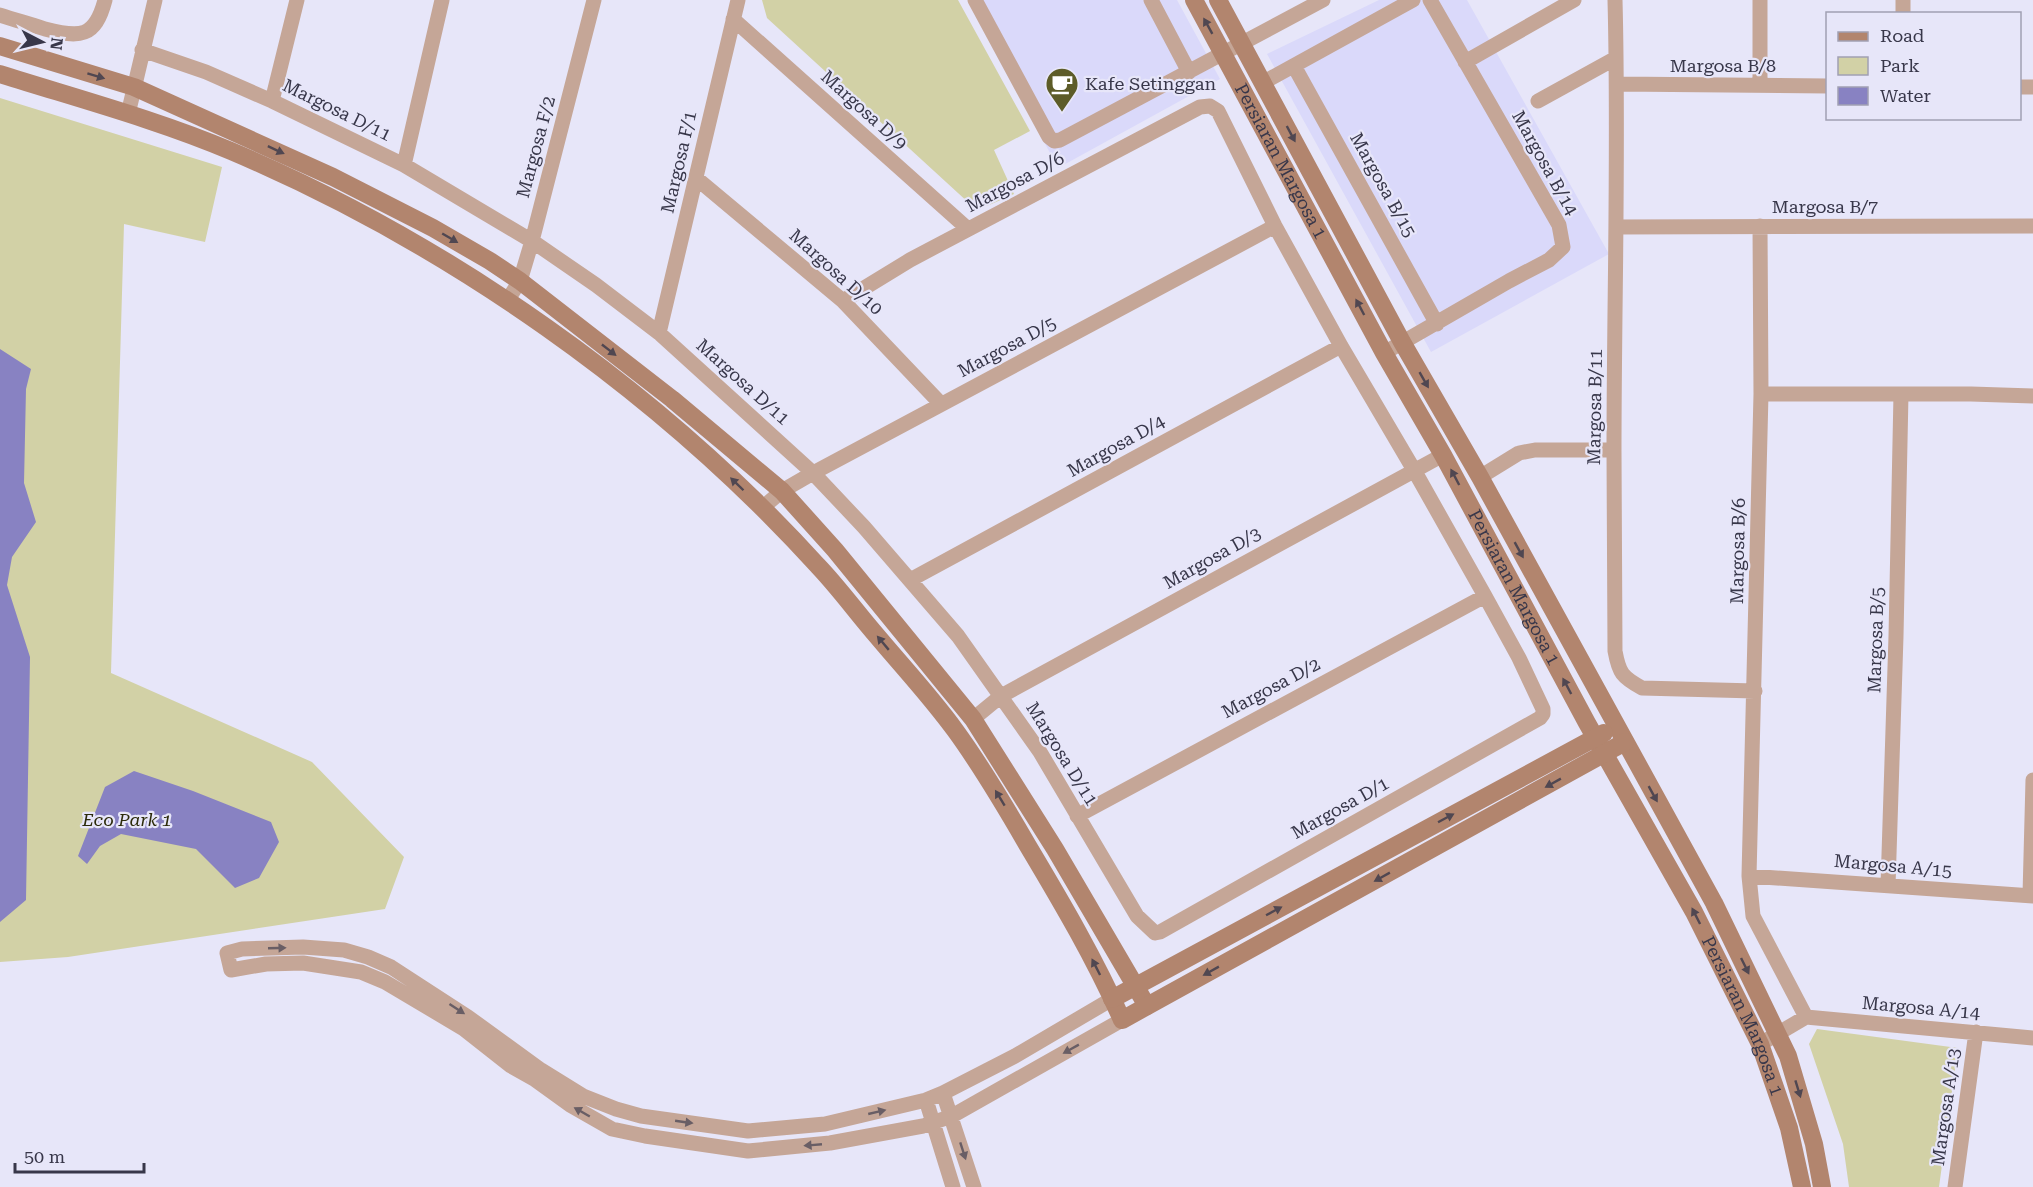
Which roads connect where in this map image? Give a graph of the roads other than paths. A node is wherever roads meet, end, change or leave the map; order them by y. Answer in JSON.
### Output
{"nodes":[{"id":1,"x":105,"y":0,"type":"edge"},
{"id":2,"x":155,"y":0,"type":"edge"},
{"id":3,"x":297,"y":0,"type":"edge"},
{"id":4,"x":442,"y":0,"type":"edge"},
{"id":5,"x":594,"y":0,"type":"edge"},
{"id":6,"x":738,"y":0,"type":"edge"},
{"id":7,"x":975,"y":0,"type":"edge"},
{"id":8,"x":1150,"y":0,"type":"edge"},
{"id":9,"x":1194,"y":0,"type":"edge"},
{"id":10,"x":1218,"y":0,"type":"edge"},
{"id":11,"x":1323,"y":0,"type":"edge"},
{"id":12,"x":1413,"y":0,"type":"edge"},
{"id":13,"x":1430,"y":0,"type":"edge"},
{"id":14,"x":1574,"y":0,"type":"edge"},
{"id":15,"x":1615,"y":0,"type":"edge"},
{"id":16,"x":1760,"y":0,"type":"edge"},
{"id":17,"x":0,"y":15,"type":"edge"},
{"id":18,"x":733,"y":19,"type":"junction"},
{"id":19,"x":1241,"y":42,"type":"junction"},
{"id":20,"x":0,"y":46,"type":"edge"},
{"id":21,"x":142,"y":50,"type":"junction"},
{"id":22,"x":1223,"y":52,"type":"junction"},
{"id":23,"x":1616,"y":58,"type":"junction"},
{"id":24,"x":1465,"y":62,"type":"junction"},
{"id":25,"x":1294,"y":66,"type":"junction"},
{"id":26,"x":1188,"y":72,"type":"junction"},
{"id":27,"x":0,"y":74,"type":"edge"},
{"id":28,"x":1264,"y":82,"type":"junction"},
{"id":29,"x":1618,"y":84,"type":"junction"},
{"id":30,"x":1760,"y":86,"type":"junction"},
{"id":31,"x":1826,"y":86,"type":"edge"},
{"id":32,"x":134,"y":87,"type":"junction"},
{"id":33,"x":272,"y":101,"type":"junction"},
{"id":34,"x":1538,"y":101,"type":"dead end"},
{"id":35,"x":128,"y":114,"type":"junction"},
{"id":36,"x":404,"y":165,"type":"junction"},
{"id":37,"x":696,"y":178,"type":"junction"},
{"id":38,"x":1275,"y":226,"type":"junction"},
{"id":39,"x":1760,"y":226,"type":"junction"},
{"id":40,"x":2033,"y":226,"type":"edge"},
{"id":41,"x":1617,"y":227,"type":"junction"},
{"id":42,"x":969,"y":229,"type":"junction"},
{"id":43,"x":532,"y":242,"type":"junction"},
{"id":44,"x":520,"y":281,"type":"junction"},
{"id":45,"x":507,"y":301,"type":"junction"},
{"id":46,"x":843,"y":301,"type":"junction"},
{"id":47,"x":1437,"y":324,"type":"junction"},
{"id":48,"x":659,"y":333,"type":"junction"},
{"id":49,"x":1402,"y":342,"type":"junction"},
{"id":50,"x":1341,"y":346,"type":"junction"},
{"id":51,"x":1384,"y":353,"type":"junction"},
{"id":52,"x":1761,"y":394,"type":"junction"},
{"id":53,"x":1901,"y":394,"type":"junction"},
{"id":54,"x":2033,"y":396,"type":"edge"},
{"id":55,"x":941,"y":404,"type":"junction"},
{"id":56,"x":1614,"y":450,"type":"junction"},
{"id":57,"x":1443,"y":455,"type":"junction"},
{"id":58,"x":1414,"y":470,"type":"junction"},
{"id":59,"x":813,"y":473,"type":"junction"},
{"id":60,"x":1480,"y":477,"type":"junction"},
{"id":61,"x":782,"y":491,"type":"junction"},
{"id":62,"x":762,"y":508,"type":"junction"},
{"id":63,"x":910,"y":580,"type":"junction"},
{"id":64,"x":1485,"y":596,"type":"junction"},
{"id":65,"x":1755,"y":691,"type":"junction"},
{"id":66,"x":1001,"y":696,"type":"junction"},
{"id":67,"x":973,"y":719,"type":"junction"},
{"id":68,"x":1616,"y":726,"type":"junction"},
{"id":69,"x":1591,"y":731,"type":"junction"},
{"id":70,"x":1625,"y":742,"type":"junction"},
{"id":71,"x":1605,"y":755,"type":"junction"},
{"id":72,"x":1582,"y":768,"type":"junction"},
{"id":73,"x":1618,"y":778,"type":"junction"},
{"id":74,"x":2033,"y":780,"type":"edge"},
{"id":75,"x":1077,"y":816,"type":"junction"},
{"id":76,"x":1749,"y":876,"type":"junction"},
{"id":77,"x":1888,"y":886,"type":"junction"},
{"id":78,"x":2032,"y":896,"type":"edge"},
{"id":79,"x":1155,"y":933,"type":"joint"},
{"id":80,"x":1136,"y":985,"type":"junction"},
{"id":81,"x":1112,"y":999,"type":"junction"},
{"id":82,"x":1147,"y":1006,"type":"junction"},
{"id":83,"x":1806,"y":1017,"type":"junction"},
{"id":84,"x":1122,"y":1020,"type":"junction"},
{"id":85,"x":1976,"y":1032,"type":"junction"},
{"id":86,"x":1778,"y":1034,"type":"junction"},
{"id":87,"x":2033,"y":1038,"type":"edge"},
{"id":88,"x":1760,"y":1044,"type":"junction"},
{"id":89,"x":943,"y":1093,"type":"junction"},
{"id":90,"x":926,"y":1100,"type":"junction"},
{"id":91,"x":616,"y":1109,"type":"junction"},
{"id":92,"x":952,"y":1116,"type":"junction"},
{"id":93,"x":652,"y":1118,"type":"junction"},
{"id":94,"x":933,"y":1124,"type":"junction"},
{"id":95,"x":612,"y":1129,"type":"junction"},
{"id":96,"x":650,"y":1137,"type":"junction"},
{"id":97,"x":973,"y":1183,"type":"edge"},
{"id":98,"x":953,"y":1185,"type":"edge"},
{"id":99,"x":1802,"y":1187,"type":"edge"},
{"id":100,"x":1822,"y":1187,"type":"edge"},
{"id":101,"x":1955,"y":1187,"type":"edge"}],
"edges":[{"from":1,"to":17,"type":"street"},
{"from":2,"to":21,"type":"street"},
{"from":3,"to":33,"type":"street"},
{"from":4,"to":36,"type":"street"},
{"from":5,"to":43,"type":"street","name":"Margosa F/2"},
{"from":6,"to":18,"type":"street","name":"Margosa F/1"},
{"from":7,"to":26,"type":"street"},
{"from":8,"to":26,"type":"street"},
{"from":22,"to":9,"type":"street","name":"Persiaran Margosa 1","one_way":true},
{"from":10,"to":19,"type":"street","name":"Persiaran Margosa 1"},
{"from":11,"to":19,"type":"street"},
{"from":12,"to":25,"type":"street"},
{"from":13,"to":24,"type":"street","name":"Margosa B/14"},
{"from":14,"to":24,"type":"street"},
{"from":15,"to":23,"type":"street","name":"Margosa B/11"},
{"from":16,"to":30,"type":"street"},
{"from":18,"to":37,"type":"street","name":"Margosa F/1"},
{"from":18,"to":42,"type":"street","name":"Margosa D/9"},
{"from":19,"to":22,"type":"street"},
{"from":19,"to":28,"type":"street","name":"Persiaran Margosa 1"},
{"from":20,"to":32,"type":"street","one_way":true},
{"from":21,"to":32,"type":"street"},
{"from":21,"to":33,"type":"street","name":"Margosa D/11"},
{"from":22,"to":26,"type":"street"},
{"from":51,"to":22,"type":"street","name":"Persiaran Margosa 1","one_way":true},
{"from":23,"to":29,"type":"street","name":"Margosa B/11"},
{"from":23,"to":34,"type":"street"},
{"from":24,"to":47,"type":"street","name":"Margosa B/14"},
{"from":25,"to":28,"type":"street"},
{"from":25,"to":47,"type":"street","name":"Margosa B/15"},
{"from":27,"to":35,"type":"street"},
{"from":28,"to":49,"type":"street","name":"Persiaran Margosa 1","one_way":true},
{"from":29,"to":30,"type":"street","name":"Margosa B/8"},
{"from":29,"to":41,"type":"street","name":"Margosa B/11"},
{"from":30,"to":31,"type":"street","name":"Margosa B/8"},
{"from":32,"to":35,"type":"street"},
{"from":32,"to":44,"type":"street","one_way":true},
{"from":33,"to":36,"type":"street","name":"Margosa D/11"},
{"from":35,"to":45,"type":"street"},
{"from":36,"to":43,"type":"street","name":"Margosa D/11"},
{"from":37,"to":46,"type":"street","name":"Margosa D/10"},
{"from":37,"to":48,"type":"street","name":"Margosa F/1"},
{"from":38,"to":42,"type":"street","name":"Margosa D/6"},
{"from":38,"to":50,"type":"street"},
{"from":38,"to":55,"type":"street","name":"Margosa D/5"},
{"from":39,"to":40,"type":"street","name":"Margosa B/7"},
{"from":39,"to":41,"type":"street","name":"Margosa B/7"},
{"from":39,"to":52,"type":"street","name":"Margosa B/6"},
{"from":41,"to":56,"type":"street","name":"Margosa B/11"},
{"from":42,"to":46,"type":"street","name":"Margosa D/6"},
{"from":43,"to":44,"type":"street","name":"Margosa F/2"},
{"from":43,"to":48,"type":"street","name":"Margosa D/11"},
{"from":44,"to":45,"type":"street","name":"Margosa F/2"},
{"from":44,"to":61,"type":"street","one_way":true},
{"from":62,"to":45,"type":"street","one_way":true},
{"from":46,"to":55,"type":"street","name":"Margosa D/10"},
{"from":47,"to":49,"type":"street","name":"Margosa B/14"},
{"from":48,"to":59,"type":"street","name":"Margosa D/11"},
{"from":49,"to":51,"type":"street","name":"Margosa B/14"},
{"from":49,"to":60,"type":"street","name":"Persiaran Margosa 1","one_way":true},
{"from":50,"to":58,"type":"street"},
{"from":50,"to":63,"type":"street","name":"Margosa D/4"},
{"from":51,"to":57,"type":"street","name":"Persiaran Margosa 1"},
{"from":52,"to":53,"type":"street"},
{"from":52,"to":65,"type":"street","name":"Margosa B/6"},
{"from":53,"to":54,"type":"street"},
{"from":53,"to":77,"type":"street","name":"Margosa B/5"},
{"from":55,"to":59,"type":"street","name":"Margosa D/5"},
{"from":56,"to":60,"type":"street"},
{"from":56,"to":65,"type":"street","name":"Margosa B/11"},
{"from":57,"to":58,"type":"street","name":"Margosa D/3"},
{"from":69,"to":57,"type":"street","name":"Persiaran Margosa 1","one_way":true},
{"from":58,"to":64,"type":"street"},
{"from":58,"to":66,"type":"street","name":"Margosa D/3"},
{"from":59,"to":61,"type":"street","name":"Margosa D/5"},
{"from":59,"to":63,"type":"street","name":"Margosa D/11"},
{"from":60,"to":68,"type":"street","name":"Persiaran Margosa 1","one_way":true},
{"from":61,"to":62,"type":"street","name":"Margosa D/5"},
{"from":61,"to":67,"type":"street"},
{"from":81,"to":62,"type":"street","one_way":true},
{"from":63,"to":66,"type":"street","name":"Margosa D/11"},
{"from":64,"to":75,"type":"street","name":"Margosa D/2"},
{"from":64,"to":79,"type":"street","name":"Margosa D/1"},
{"from":65,"to":76,"type":"street","name":"Margosa B/6"},
{"from":66,"to":67,"type":"street","name":"Margosa D/3"},
{"from":66,"to":75,"type":"street","name":"Margosa D/11"},
{"from":67,"to":80,"type":"street"},
{"from":68,"to":69,"type":"street"},
{"from":68,"to":70,"type":"street","name":"Persiaran Margosa 1"},
{"from":69,"to":71,"type":"street","name":"Persiaran Margosa 1"},
{"from":80,"to":69,"type":"street","one_way":true},
{"from":70,"to":71,"type":"street"},
{"from":70,"to":86,"type":"street","name":"Persiaran Margosa 1","one_way":true},
{"from":71,"to":72,"type":"street"},
{"from":71,"to":73,"type":"street","name":"Persiaran Margosa 1"},
{"from":72,"to":73,"type":"street"},
{"from":72,"to":82,"type":"street","one_way":true},
{"from":88,"to":73,"type":"street","name":"Persiaran Margosa 1","one_way":true},
{"from":74,"to":78,"type":"street"},
{"from":75,"to":79,"type":"street","name":"Margosa D/11"},
{"from":76,"to":77,"type":"street","name":"Margosa A/15"},
{"from":76,"to":83,"type":"street","name":"Margosa B/6"},
{"from":77,"to":78,"type":"street","name":"Margosa A/15"},
{"from":80,"to":81,"type":"street"},
{"from":80,"to":82,"type":"street"},
{"from":81,"to":84,"type":"street"},
{"from":81,"to":89,"type":"street"},
{"from":82,"to":84,"type":"street"},
{"from":83,"to":85,"type":"street","name":"Margosa A/14"},
{"from":83,"to":86,"type":"street"},
{"from":84,"to":92,"type":"street","one_way":true},
{"from":85,"to":87,"type":"street","name":"Margosa A/14"},
{"from":85,"to":101,"type":"street","name":"Margosa A/13"},
{"from":86,"to":88,"type":"street"},
{"from":86,"to":100,"type":"street","name":"Persiaran Margosa 1","one_way":true},
{"from":88,"to":99,"type":"street","name":"Persiaran Margosa 1"},
{"from":89,"to":90,"type":"street"},
{"from":89,"to":92,"type":"street"},
{"from":93,"to":90,"type":"street","one_way":true},
{"from":90,"to":94,"type":"street"},
{"from":91,"to":93,"type":"street"},
{"from":91,"to":95,"type":"street"},
{"from":95,"to":91,"type":"street","one_way":true},
{"from":92,"to":94,"type":"street"},
{"from":92,"to":97,"type":"street","one_way":true},
{"from":93,"to":96,"type":"street"},
{"from":94,"to":96,"type":"street","one_way":true},
{"from":94,"to":98,"type":"street"},
{"from":95,"to":96,"type":"street"},
{"from":97,"to":98,"type":"street"}]}
